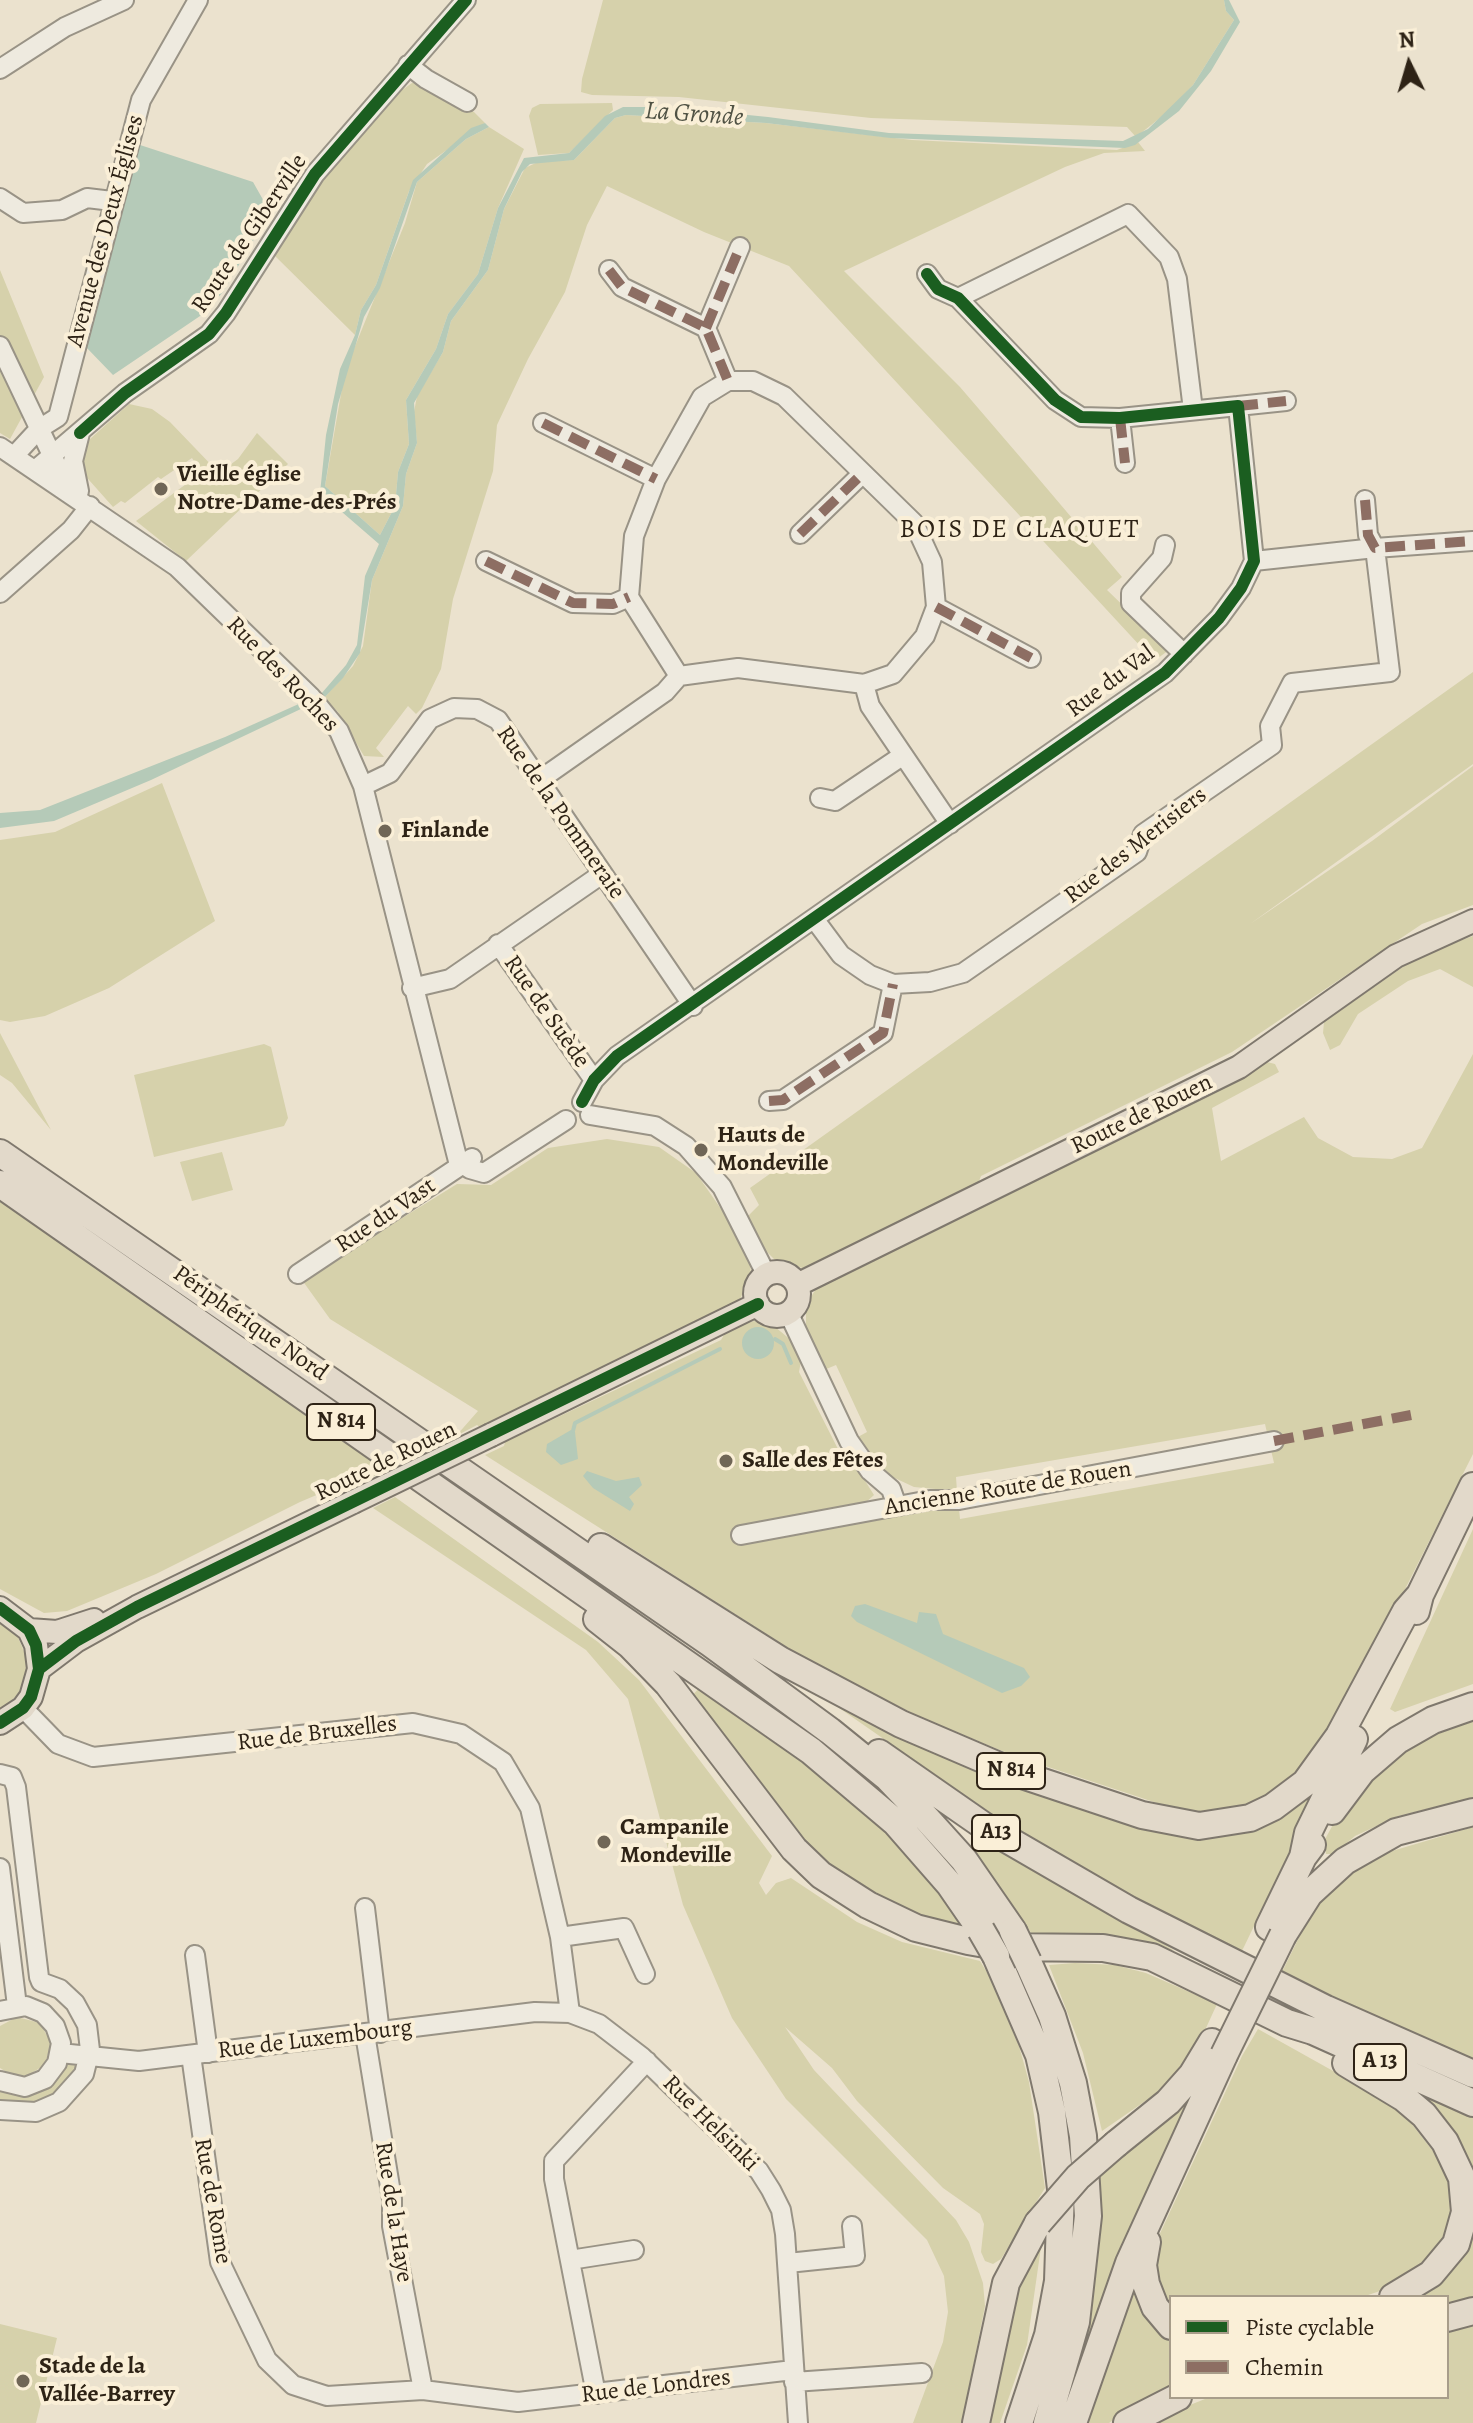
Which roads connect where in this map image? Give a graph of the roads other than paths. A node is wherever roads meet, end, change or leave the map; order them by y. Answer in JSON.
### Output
{"nodes":[{"id":1,"x":124,"y":0,"type":"edge"},
{"id":2,"x":198,"y":0,"type":"edge"},
{"id":3,"x":466,"y":0,"type":"edge"},
{"id":4,"x":408,"y":65,"type":"junction"},
{"id":5,"x":0,"y":69,"type":"edge"},
{"id":6,"x":467,"y":102,"type":"dead end"},
{"id":7,"x":0,"y":198,"type":"edge"},
{"id":8,"x":112,"y":201,"type":"junction"},
{"id":9,"x":740,"y":247,"type":"dead end"},
{"id":10,"x":609,"y":270,"type":"dead end"},
{"id":11,"x":927,"y":274,"type":"dead end"},
{"id":12,"x":958,"y":298,"type":"junction"},
{"id":13,"x":706,"y":328,"type":"junction"},
{"id":14,"x":0,"y":346,"type":"edge"},
{"id":15,"x":728,"y":381,"type":"junction"},
{"id":16,"x":1286,"y":401,"type":"dead end"},
{"id":17,"x":1238,"y":406,"type":"junction"},
{"id":18,"x":1193,"y":410,"type":"junction"},
{"id":19,"x":1120,"y":418,"type":"junction"},
{"id":20,"x":543,"y":423,"type":"dead end"},
{"id":21,"x":39,"y":429,"type":"junction"},
{"id":22,"x":80,"y":433,"type":"junction"},
{"id":23,"x":7,"y":452,"type":"edge"},
{"id":24,"x":53,"y":455,"type":"junction"},
{"id":25,"x":1125,"y":463,"type":"dead end"},
{"id":26,"x":35,"y":470,"type":"junction"},
{"id":27,"x":862,"y":474,"type":"junction"},
{"id":28,"x":656,"y":479,"type":"junction"},
{"id":29,"x":1365,"y":500,"type":"dead end"},
{"id":30,"x":82,"y":501,"type":"junction"},
{"id":31,"x":800,"y":534,"type":"dead end"},
{"id":32,"x":1473,"y":541,"type":"edge"},
{"id":33,"x":1165,"y":545,"type":"dead end"},
{"id":34,"x":1375,"y":548,"type":"junction"},
{"id":35,"x":486,"y":561,"type":"dead end"},
{"id":36,"x":1254,"y":561,"type":"junction"},
{"id":37,"x":0,"y":593,"type":"edge"},
{"id":38,"x":629,"y":597,"type":"junction"},
{"id":39,"x":936,"y":607,"type":"junction"},
{"id":40,"x":1184,"y":654,"type":"junction"},
{"id":41,"x":1031,"y":658,"type":"dead end"},
{"id":42,"x":679,"y":676,"type":"junction"},
{"id":43,"x":864,"y":684,"type":"junction"},
{"id":44,"x":902,"y":756,"type":"junction"},
{"id":45,"x":541,"y":779,"type":"junction"},
{"id":46,"x":363,"y":786,"type":"junction"},
{"id":47,"x":820,"y":798,"type":"dead end"},
{"id":48,"x":950,"y":824,"type":"junction"},
{"id":49,"x":602,"y":874,"type":"junction"},
{"id":50,"x":815,"y":920,"type":"junction"},
{"id":51,"x":1473,"y":921,"type":"edge"},
{"id":52,"x":498,"y":944,"type":"junction"},
{"id":53,"x":893,"y":984,"type":"junction"},
{"id":54,"x":412,"y":988,"type":"junction"},
{"id":55,"x":693,"y":1006,"type":"junction"},
{"id":56,"x":594,"y":1080,"type":"junction"},
{"id":57,"x":769,"y":1101,"type":"dead end"},
{"id":58,"x":586,"y":1109,"type":"junction"},
{"id":59,"x":0,"y":1153,"type":"edge"},
{"id":60,"x":468,"y":1161,"type":"junction"},
{"id":61,"x":0,"y":1184,"type":"edge"},
{"id":62,"x":298,"y":1274,"type":"dead end"},
{"id":63,"x":766,"y":1274,"type":"junction"},
{"id":64,"x":797,"y":1285,"type":"junction"},
{"id":65,"x":758,"y":1304,"type":"junction"},
{"id":66,"x":788,"y":1312,"type":"junction"},
{"id":67,"x":1274,"y":1441,"type":"dead end"},
{"id":68,"x":1473,"y":1486,"type":"edge"},
{"id":69,"x":897,"y":1506,"type":"junction"},
{"id":70,"x":538,"y":1524,"type":"junction"},
{"id":71,"x":741,"y":1535,"type":"dead end"},
{"id":72,"x":523,"y":1548,"type":"junction"},
{"id":73,"x":1420,"y":1595,"type":"junction"},
{"id":74,"x":137,"y":1607,"type":"junction"},
{"id":75,"x":0,"y":1608,"type":"edge"},
{"id":76,"x":29,"y":1630,"type":"junction"},
{"id":77,"x":710,"y":1643,"type":"junction"},
{"id":78,"x":39,"y":1669,"type":"junction"},
{"id":79,"x":1473,"y":1706,"type":"edge"},
{"id":80,"x":23,"y":1708,"type":"junction"},
{"id":81,"x":0,"y":1723,"type":"edge"},
{"id":82,"x":0,"y":1774,"type":"edge"},
{"id":83,"x":1473,"y":1812,"type":"edge"},
{"id":84,"x":1303,"y":1857,"type":"junction"},
{"id":85,"x":0,"y":1868,"type":"edge"},
{"id":86,"x":365,"y":1908,"type":"dead end"},
{"id":87,"x":1276,"y":1931,"type":"junction"},
{"id":88,"x":560,"y":1937,"type":"junction"},
{"id":89,"x":34,"y":1940,"type":"junction"},
{"id":90,"x":4,"y":1943,"type":"edge"},
{"id":91,"x":195,"y":1955,"type":"dead end"},
{"id":92,"x":645,"y":1974,"type":"dead end"},
{"id":93,"x":1300,"y":1996,"type":"joint"},
{"id":94,"x":8,"y":2008,"type":"edge"},
{"id":95,"x":570,"y":2013,"type":"junction"},
{"id":96,"x":1287,"y":2023,"type":"junction"},
{"id":97,"x":372,"y":2033,"type":"junction"},
{"id":98,"x":1218,"y":2049,"type":"junction"},
{"id":99,"x":60,"y":2053,"type":"junction"},
{"id":100,"x":200,"y":2054,"type":"junction"},
{"id":101,"x":89,"y":2056,"type":"junction"},
{"id":102,"x":647,"y":2061,"type":"junction"},
{"id":103,"x":1473,"y":2074,"type":"edge"},
{"id":104,"x":0,"y":2081,"type":"edge"},
{"id":105,"x":1473,"y":2103,"type":"edge"},
{"id":106,"x":0,"y":2110,"type":"edge"},
{"id":107,"x":1160,"y":2193,"type":"junction"},
{"id":108,"x":852,"y":2226,"type":"dead end"},
{"id":109,"x":634,"y":2250,"type":"dead end"},
{"id":110,"x":570,"y":2260,"type":"junction"},
{"id":111,"x":788,"y":2263,"type":"junction"},
{"id":112,"x":1396,"y":2295,"type":"edge"},
{"id":113,"x":1473,"y":2311,"type":"edge"},
{"id":114,"x":1449,"y":2317,"type":"edge"},
{"id":115,"x":1169,"y":2323,"type":"edge"},
{"id":116,"x":922,"y":2373,"type":"dead end"},
{"id":117,"x":794,"y":2376,"type":"junction"},
{"id":118,"x":423,"y":2390,"type":"junction"},
{"id":119,"x":596,"y":2394,"type":"junction"},
{"id":120,"x":1174,"y":2399,"type":"edge"},
{"id":121,"x":518,"y":2402,"type":"joint"},
{"id":122,"x":798,"y":2423,"type":"edge"},
{"id":123,"x":976,"y":2423,"type":"edge"},
{"id":124,"x":1019,"y":2423,"type":"edge"},
{"id":125,"x":1047,"y":2423,"type":"edge"},
{"id":126,"x":1073,"y":2423,"type":"edge"},
{"id":127,"x":1127,"y":2423,"type":"edge"}],
"edges":[{"from":1,"to":5,"type":"street"},
{"from":2,"to":8,"type":"street","name":"Avenue des Deux Églises"},
{"from":3,"to":4,"type":"street","name":"Route de Giberville"},
{"from":4,"to":6,"type":"street"},
{"from":4,"to":22,"type":"street","name":"Route de Giberville"},
{"from":7,"to":8,"type":"street"},
{"from":8,"to":21,"type":"street","name":"Avenue des Deux Églises"},
{"from":9,"to":13,"type":"street"},
{"from":10,"to":13,"type":"street"},
{"from":11,"to":12,"type":"street"},
{"from":12,"to":18,"type":"street"},
{"from":12,"to":19,"type":"street"},
{"from":13,"to":15,"type":"street"},
{"from":14,"to":21,"type":"street"},
{"from":15,"to":27,"type":"street"},
{"from":15,"to":28,"type":"street"},
{"from":16,"to":17,"type":"street"},
{"from":17,"to":18,"type":"street"},
{"from":17,"to":36,"type":"street"},
{"from":18,"to":19,"type":"street"},
{"from":19,"to":25,"type":"street"},
{"from":20,"to":28,"type":"street"},
{"from":21,"to":23,"type":"street","name":"Avenue des Deux Églises"},
{"from":21,"to":24,"type":"street"},
{"from":22,"to":24,"type":"street","name":"Route de Giberville"},
{"from":22,"to":30,"type":"street"},
{"from":23,"to":26,"type":"street","name":"Rue des Roches"},
{"from":24,"to":26,"type":"street","name":"Route de Giberville"},
{"from":24,"to":30,"type":"street"},
{"from":26,"to":30,"type":"street","name":"Rue des Roches"},
{"from":27,"to":31,"type":"street"},
{"from":27,"to":39,"type":"street"},
{"from":28,"to":38,"type":"street"},
{"from":29,"to":34,"type":"street"},
{"from":30,"to":37,"type":"street"},
{"from":30,"to":46,"type":"street","name":"Rue des Roches"},
{"from":32,"to":34,"type":"street"},
{"from":33,"to":40,"type":"street"},
{"from":34,"to":36,"type":"street"},
{"from":34,"to":53,"type":"street","name":"Rue des Merisiers"},
{"from":35,"to":38,"type":"street"},
{"from":36,"to":40,"type":"street","name":"Rue du Val"},
{"from":38,"to":42,"type":"street"},
{"from":39,"to":41,"type":"street"},
{"from":39,"to":43,"type":"street"},
{"from":40,"to":48,"type":"street","name":"Rue du Val"},
{"from":42,"to":43,"type":"street"},
{"from":42,"to":45,"type":"street"},
{"from":43,"to":44,"type":"street"},
{"from":44,"to":47,"type":"street"},
{"from":44,"to":48,"type":"street"},
{"from":45,"to":46,"type":"street","name":"Rue de la Pommeraie"},
{"from":45,"to":49,"type":"street","name":"Rue de la Pommeraie"},
{"from":46,"to":54,"type":"street","name":"Rue des Roches"},
{"from":48,"to":50,"type":"street","name":"Rue du Val"},
{"from":49,"to":52,"type":"street"},
{"from":49,"to":55,"type":"street","name":"Rue de la Pommeraie"},
{"from":50,"to":53,"type":"street"},
{"from":50,"to":55,"type":"street","name":"Rue du Val"},
{"from":51,"to":64,"type":"main road","name":"Route de Rouen"},
{"from":52,"to":54,"type":"street"},
{"from":52,"to":56,"type":"street","name":"Rue de Suède"},
{"from":53,"to":57,"type":"street"},
{"from":54,"to":60,"type":"street","name":"Rue des Roches"},
{"from":55,"to":56,"type":"street","name":"Rue du Val"},
{"from":56,"to":58,"type":"street","name":"Rue du Val"},
{"from":58,"to":60,"type":"street","name":"Rue du Val"},
{"from":58,"to":63,"type":"street"},
{"from":59,"to":70,"type":"highway","name":"Périphérique Nord","number":"N 814"},
{"from":60,"to":62,"type":"street","name":"Rue du Vast"},
{"from":61,"to":72,"type":"highway","name":"Périphérique Nord","number":"N 814"},
{"from":63,"to":64,"type":"main road"},
{"from":63,"to":65,"type":"main road"},
{"from":64,"to":66,"type":"main road"},
{"from":65,"to":66,"type":"main road"},
{"from":65,"to":74,"type":"main road","name":"Route de Rouen","bridge":true},
{"from":66,"to":69,"type":"street"},
{"from":67,"to":69,"type":"street","name":"Ancienne Route de Rouen"},
{"from":68,"to":73,"type":"highway","number":"N 814"},
{"from":69,"to":71,"type":"street","name":"Ancienne Route de Rouen"},
{"from":70,"to":73,"type":"highway","number":"N 814"},
{"from":70,"to":77,"type":"highway","number":"N 814"},
{"from":72,"to":96,"type":"highway"},
{"from":72,"to":124,"type":"highway","number":"N 814","bridge":true},
{"from":73,"to":84,"type":"highway","number":"N 814"},
{"from":74,"to":76,"type":"main road","name":"Route de Rouen"},
{"from":74,"to":78,"type":"main road","name":"Route de Rouen"},
{"from":75,"to":76,"type":"main road"},
{"from":76,"to":78,"type":"main road"},
{"from":77,"to":93,"type":"highway","number":"A13"},
{"from":77,"to":125,"type":"highway","number":"N 814","bridge":true},
{"from":78,"to":80,"type":"main road"},
{"from":79,"to":84,"type":"highway"},
{"from":80,"to":81,"type":"main road"},
{"from":80,"to":88,"type":"street","name":"Rue de Bruxelles"},
{"from":82,"to":89,"type":"street"},
{"from":83,"to":87,"type":"highway","number":"N 814"},
{"from":84,"to":87,"type":"highway","number":"N 814"},
{"from":85,"to":90,"type":"street"},
{"from":86,"to":97,"type":"street","name":"Rue de la Haye"},
{"from":87,"to":98,"type":"highway","number":"N 814"},
{"from":88,"to":92,"type":"street"},
{"from":88,"to":95,"type":"street","name":"Rue de Bruxelles"},
{"from":89,"to":90,"type":"street"},
{"from":89,"to":101,"type":"street"},
{"from":90,"to":94,"type":"street"},
{"from":91,"to":100,"type":"street","name":"Rue de Rome"},
{"from":93,"to":103,"type":"highway","number":"A 13"},
{"from":94,"to":99,"type":"street"},
{"from":95,"to":97,"type":"street","name":"Rue de Luxembourg"},
{"from":95,"to":102,"type":"street","name":"Rue Helsinki"},
{"from":96,"to":105,"type":"highway","number":"A 13"},
{"from":96,"to":112,"type":"highway"},
{"from":97,"to":100,"type":"street","name":"Rue de Luxembourg"},
{"from":97,"to":118,"type":"street","name":"Rue de la Haye"},
{"from":98,"to":107,"type":"highway","number":"N 814"},
{"from":98,"to":123,"type":"highway","number":"N 814","bridge":true},
{"from":99,"to":101,"type":"street","name":"Rue de Luxembourg"},
{"from":99,"to":104,"type":"street"},
{"from":100,"to":101,"type":"street","name":"Rue de Luxembourg"},
{"from":100,"to":118,"type":"street","name":"Rue de Rome"},
{"from":101,"to":106,"type":"street"},
{"from":102,"to":110,"type":"street"},
{"from":102,"to":111,"type":"street","name":"Rue Helsinki"},
{"from":107,"to":115,"type":"highway"},
{"from":107,"to":126,"type":"highway","number":"N 814"},
{"from":108,"to":111,"type":"street"},
{"from":109,"to":110,"type":"street"},
{"from":110,"to":119,"type":"street"},
{"from":111,"to":117,"type":"street","name":"Rue Helsinki"},
{"from":113,"to":114,"type":"highway"},
{"from":116,"to":117,"type":"street","name":"Rue de Londres"},
{"from":117,"to":119,"type":"street","name":"Rue de Londres"},
{"from":117,"to":122,"type":"street","name":"Rue Helsinki"},
{"from":118,"to":121,"type":"street","name":"Rue de Rome"},
{"from":119,"to":121,"type":"street","name":"Rue de Londres"},
{"from":120,"to":127,"type":"highway"}]}
